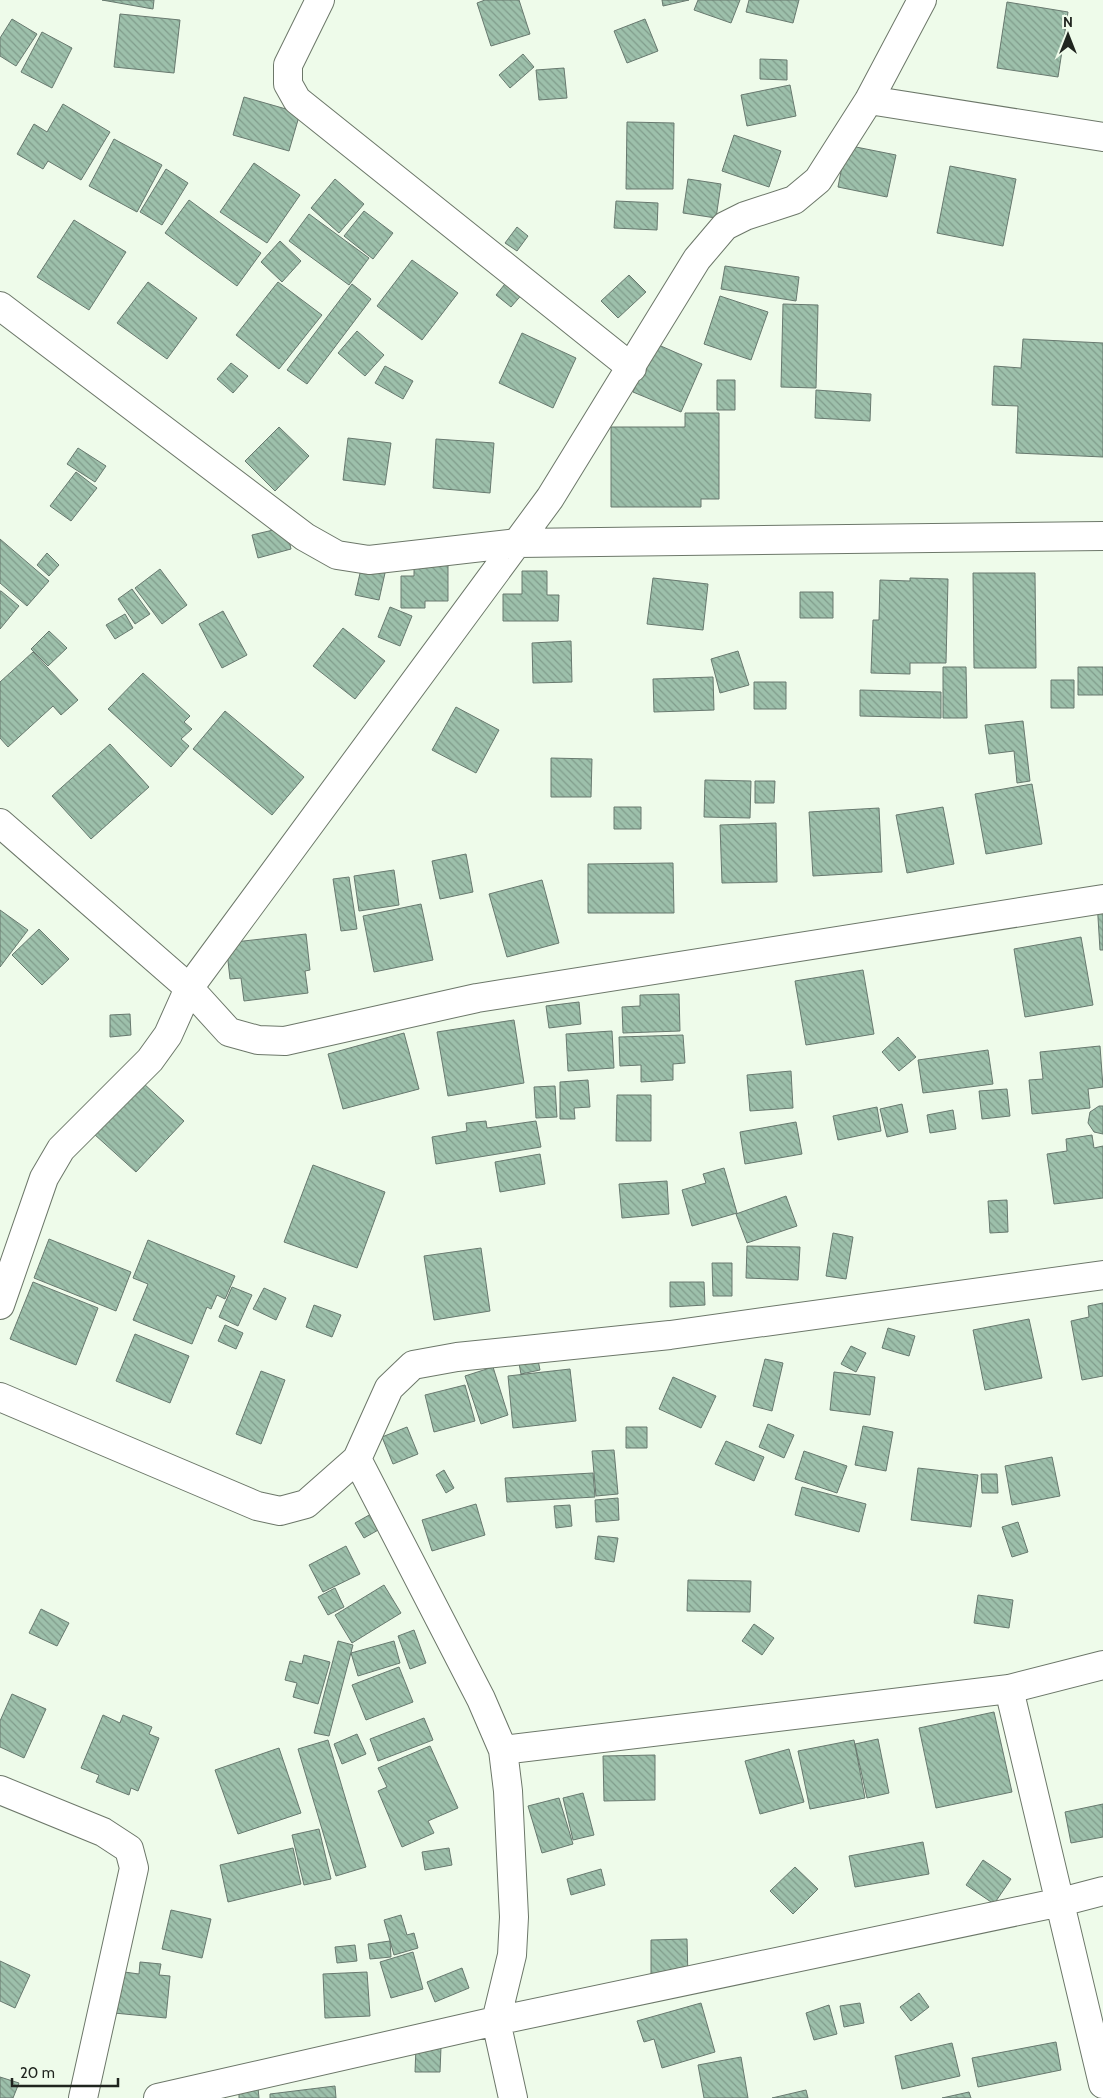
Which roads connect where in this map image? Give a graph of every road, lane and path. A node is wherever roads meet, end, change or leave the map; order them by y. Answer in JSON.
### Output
{"nodes":[{"id":1,"x":320,"y":0,"type":"edge"},
{"id":2,"x":922,"y":0,"type":"edge"},
{"id":3,"x":869,"y":100,"type":"junction"},
{"id":4,"x":1103,"y":137,"type":"edge"},
{"id":5,"x":0,"y":306,"type":"edge"},
{"id":6,"x":632,"y":368,"type":"junction"},
{"id":7,"x":1103,"y":536,"type":"edge"},
{"id":8,"x":518,"y":543,"type":"junction"},
{"id":9,"x":0,"y":823,"type":"edge"},
{"id":10,"x":1103,"y":900,"type":"edge"},
{"id":11,"x":189,"y":988,"type":"junction"},
{"id":12,"x":1103,"y":1274,"type":"edge"},
{"id":13,"x":0,"y":1305,"type":"edge"},
{"id":14,"x":0,"y":1397,"type":"edge"},
{"id":15,"x":357,"y":1459,"type":"junction"},
{"id":16,"x":1103,"y":1665,"type":"edge"},
{"id":17,"x":1009,"y":1689,"type":"junction"},
{"id":18,"x":503,"y":1750,"type":"junction"},
{"id":19,"x":0,"y":1790,"type":"edge"},
{"id":20,"x":1103,"y":1891,"type":"edge"},
{"id":21,"x":1061,"y":1902,"type":"junction"},
{"id":22,"x":496,"y":2021,"type":"junction"},
{"id":23,"x":1103,"y":2084,"type":"edge"},
{"id":24,"x":83,"y":2098,"type":"edge"},
{"id":25,"x":158,"y":2098,"type":"edge"},
{"id":26,"x":513,"y":2098,"type":"edge"}],
"edges":[{"from":1,"to":6,"type":"street"},
{"from":2,"to":3,"type":"street"},
{"from":3,"to":4,"type":"street"},
{"from":3,"to":6,"type":"street"},
{"from":5,"to":8,"type":"street"},
{"from":6,"to":8,"type":"street"},
{"from":7,"to":8,"type":"street"},
{"from":8,"to":11,"type":"street"},
{"from":9,"to":11,"type":"street"},
{"from":10,"to":11,"type":"street"},
{"from":11,"to":13,"type":"street"},
{"from":12,"to":15,"type":"street"},
{"from":14,"to":15,"type":"street"},
{"from":15,"to":18,"type":"street"},
{"from":16,"to":17,"type":"street"},
{"from":17,"to":18,"type":"street"},
{"from":17,"to":21,"type":"street"},
{"from":18,"to":22,"type":"street"},
{"from":19,"to":24,"type":"street"},
{"from":20,"to":21,"type":"street"},
{"from":21,"to":22,"type":"street"},
{"from":21,"to":23,"type":"street"},
{"from":22,"to":25,"type":"street"},
{"from":22,"to":26,"type":"street"}]}
